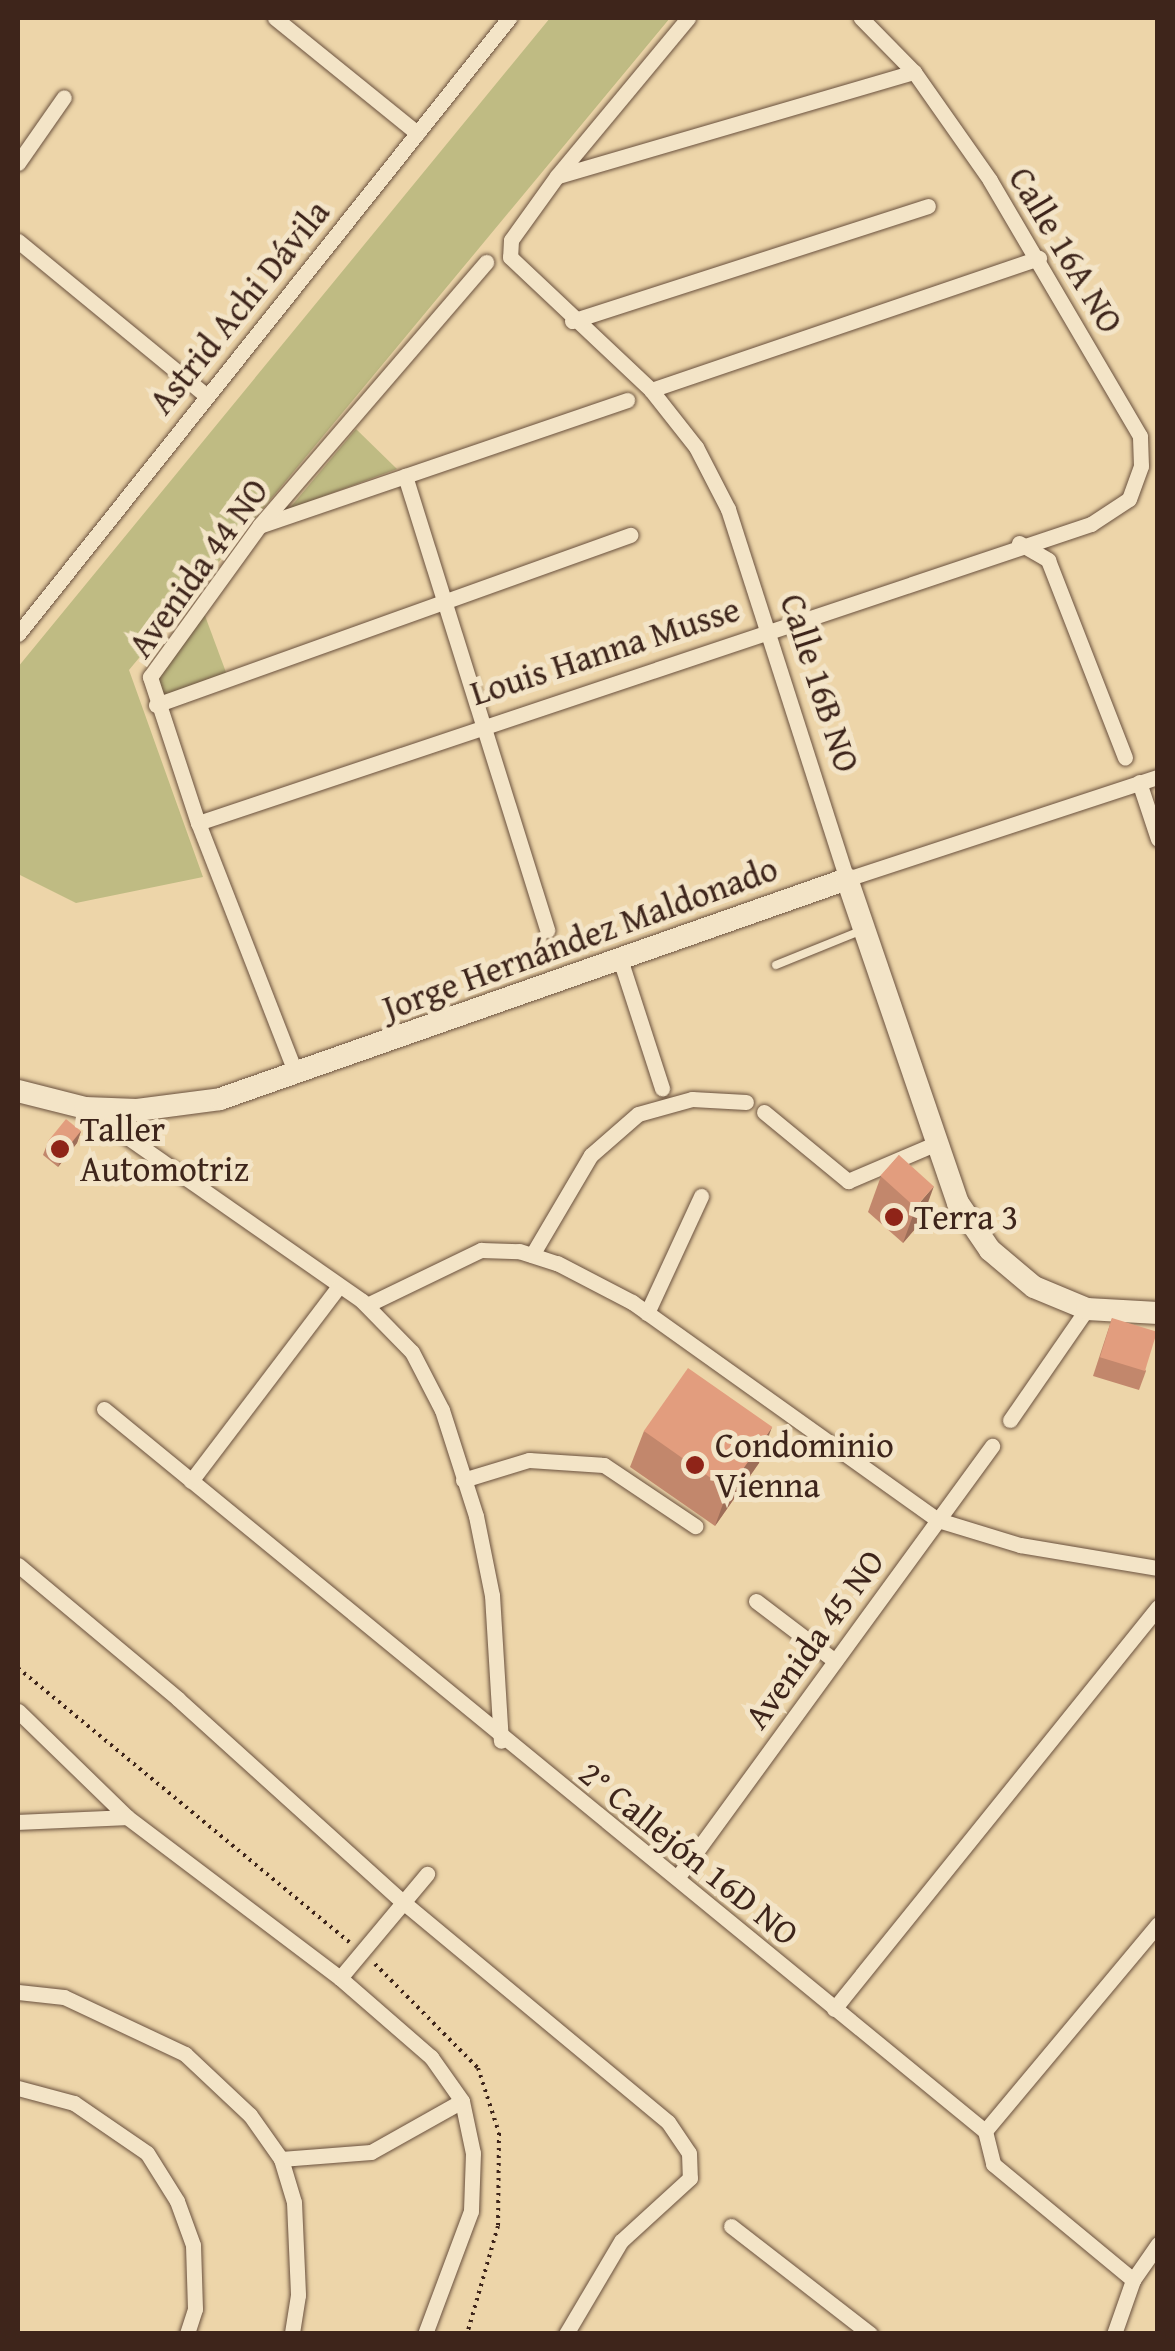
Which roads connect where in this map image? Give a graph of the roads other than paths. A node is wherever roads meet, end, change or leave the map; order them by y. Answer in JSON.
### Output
{"nodes":[{"id":1,"x":276,"y":18,"type":"edge"},
{"id":2,"x":508,"y":18,"type":"edge"},
{"id":3,"x":688,"y":18,"type":"edge"},
{"id":4,"x":861,"y":18,"type":"edge"},
{"id":5,"x":914,"y":72,"type":"junction"},
{"id":6,"x":64,"y":96,"type":"dead end"},
{"id":7,"x":417,"y":132,"type":"junction"},
{"id":8,"x":18,"y":163,"type":"edge"},
{"id":9,"x":557,"y":176,"type":"junction"},
{"id":10,"x":928,"y":206,"type":"dead end"},
{"id":11,"x":18,"y":241,"type":"edge"},
{"id":12,"x":1039,"y":258,"type":"junction"},
{"id":13,"x":486,"y":262,"type":"dead end"},
{"id":14,"x":572,"y":320,"type":"junction"},
{"id":15,"x":651,"y":390,"type":"junction"},
{"id":16,"x":207,"y":396,"type":"junction"},
{"id":17,"x":627,"y":400,"type":"dead end"},
{"id":18,"x":405,"y":476,"type":"junction"},
{"id":19,"x":1091,"y":524,"type":"joint"},
{"id":20,"x":260,"y":526,"type":"junction"},
{"id":21,"x":630,"y":535,"type":"dead end"},
{"id":22,"x":1019,"y":543,"type":"junction"},
{"id":23,"x":444,"y":605,"type":"junction"},
{"id":24,"x":765,"y":630,"type":"junction"},
{"id":25,"x":18,"y":634,"type":"edge"},
{"id":26,"x":156,"y":705,"type":"junction"},
{"id":27,"x":481,"y":724,"type":"junction"},
{"id":28,"x":1125,"y":758,"type":"dead end"},
{"id":29,"x":1158,"y":777,"type":"edge"},
{"id":30,"x":1139,"y":782,"type":"junction"},
{"id":31,"x":198,"y":824,"type":"junction"},
{"id":32,"x":1158,"y":839,"type":"edge"},
{"id":33,"x":847,"y":880,"type":"junction"},
{"id":34,"x":864,"y":929,"type":"junction"},
{"id":35,"x":547,"y":930,"type":"dead end"},
{"id":36,"x":622,"y":962,"type":"junction"},
{"id":37,"x":776,"y":965,"type":"dead end"},
{"id":38,"x":296,"y":1074,"type":"junction"},
{"id":39,"x":662,"y":1088,"type":"dead end"},
{"id":40,"x":18,"y":1092,"type":"edge"},
{"id":41,"x":746,"y":1102,"type":"dead end"},
{"id":42,"x":85,"y":1108,"type":"junction"},
{"id":43,"x":764,"y":1112,"type":"dead end"},
{"id":44,"x":937,"y":1143,"type":"junction"},
{"id":45,"x":701,"y":1196,"type":"dead end"},
{"id":46,"x":532,"y":1256,"type":"junction"},
{"id":47,"x":338,"y":1287,"type":"junction"},
{"id":48,"x":367,"y":1305,"type":"junction"},
{"id":49,"x":1087,"y":1309,"type":"junction"},
{"id":50,"x":647,"y":1313,"type":"junction"},
{"id":51,"x":1158,"y":1313,"type":"edge"},
{"id":52,"x":104,"y":1410,"type":"dead end"},
{"id":53,"x":1010,"y":1420,"type":"dead end"},
{"id":54,"x":992,"y":1446,"type":"dead end"},
{"id":55,"x":463,"y":1480,"type":"junction"},
{"id":56,"x":191,"y":1481,"type":"junction"},
{"id":57,"x":938,"y":1520,"type":"junction"},
{"id":58,"x":695,"y":1526,"type":"dead end"},
{"id":59,"x":18,"y":1564,"type":"edge"},
{"id":60,"x":1158,"y":1568,"type":"edge"},
{"id":61,"x":756,"y":1600,"type":"dead end"},
{"id":62,"x":1158,"y":1607,"type":"edge"},
{"id":63,"x":835,"y":1661,"type":"junction"},
{"id":64,"x":18,"y":1711,"type":"edge"},
{"id":65,"x":501,"y":1741,"type":"junction"},
{"id":66,"x":127,"y":1817,"type":"junction"},
{"id":67,"x":18,"y":1822,"type":"edge"},
{"id":68,"x":427,"y":1874,"type":"dead end"},
{"id":69,"x":677,"y":1878,"type":"junction"},
{"id":70,"x":404,"y":1902,"type":"junction"},
{"id":71,"x":1158,"y":1924,"type":"edge"},
{"id":72,"x":340,"y":1978,"type":"junction"},
{"id":73,"x":18,"y":1992,"type":"edge"},
{"id":74,"x":834,"y":2009,"type":"junction"},
{"id":75,"x":18,"y":2088,"type":"edge"},
{"id":76,"x":462,"y":2101,"type":"junction"},
{"id":77,"x":985,"y":2131,"type":"junction"},
{"id":78,"x":281,"y":2159,"type":"junction"},
{"id":79,"x":731,"y":2226,"type":"dead end"},
{"id":80,"x":1158,"y":2244,"type":"edge"},
{"id":81,"x":1133,"y":2280,"type":"junction"},
{"id":82,"x":188,"y":2334,"type":"edge"},
{"id":83,"x":292,"y":2334,"type":"edge"},
{"id":84,"x":425,"y":2334,"type":"edge"},
{"id":85,"x":566,"y":2334,"type":"edge"},
{"id":86,"x":870,"y":2334,"type":"edge"},
{"id":87,"x":1114,"y":2334,"type":"edge"}],
"edges":[{"from":1,"to":7,"type":"street"},
{"from":2,"to":7,"type":"street","name":"Astrid Achi Dávila"},
{"from":3,"to":9,"type":"street"},
{"from":4,"to":5,"type":"street","name":"Calle 16A NO"},
{"from":5,"to":9,"type":"street"},
{"from":5,"to":12,"type":"street","name":"Calle 16A NO"},
{"from":6,"to":8,"type":"street"},
{"from":7,"to":16,"type":"street","name":"Astrid Achi Dávila"},
{"from":9,"to":14,"type":"street","name":"Calle 16B NO"},
{"from":10,"to":14,"type":"street"},
{"from":11,"to":16,"type":"street"},
{"from":12,"to":15,"type":"street"},
{"from":12,"to":19,"type":"street","name":"Calle 16A NO"},
{"from":13,"to":20,"type":"street","name":"Avenida 44 NO"},
{"from":14,"to":15,"type":"street","name":"Calle 16B NO"},
{"from":15,"to":24,"type":"street","name":"Calle 16B NO"},
{"from":16,"to":25,"type":"street","name":"Astrid Achi Dávila"},
{"from":17,"to":18,"type":"street"},
{"from":18,"to":20,"type":"street"},
{"from":18,"to":23,"type":"street"},
{"from":19,"to":22,"type":"street","name":"Louis Hanna Musse"},
{"from":20,"to":26,"type":"street","name":"Avenida 44 NO"},
{"from":21,"to":23,"type":"street"},
{"from":22,"to":24,"type":"street","name":"Louis Hanna Musse"},
{"from":22,"to":28,"type":"street"},
{"from":23,"to":26,"type":"street"},
{"from":23,"to":27,"type":"street"},
{"from":24,"to":27,"type":"street","name":"Louis Hanna Musse"},
{"from":24,"to":33,"type":"street","name":"Calle 16B NO"},
{"from":26,"to":31,"type":"street","name":"Avenida 44 NO"},
{"from":27,"to":31,"type":"street","name":"Louis Hanna Musse"},
{"from":27,"to":35,"type":"street"},
{"from":29,"to":30,"type":"street","name":"Jorge Hernández Maldonado"},
{"from":30,"to":32,"type":"street"},
{"from":30,"to":33,"type":"street","name":"Jorge Hernández Maldonado"},
{"from":31,"to":38,"type":"street","name":"Avenida 44 NO"},
{"from":33,"to":34,"type":"street","name":"Calle 16B NO"},
{"from":33,"to":36,"type":"street","name":"Jorge Hernández Maldonado"},
{"from":34,"to":37,"type":"lane"},
{"from":34,"to":44,"type":"street","name":"Calle 16B NO"},
{"from":36,"to":38,"type":"street","name":"Jorge Hernández Maldonado"},
{"from":36,"to":39,"type":"street"},
{"from":38,"to":42,"type":"street","name":"Jorge Hernández Maldonado"},
{"from":40,"to":42,"type":"street","name":"Jorge Hernández Maldonado"},
{"from":41,"to":46,"type":"street"},
{"from":42,"to":47,"type":"street"},
{"from":43,"to":44,"type":"street"},
{"from":44,"to":49,"type":"street","name":"Calle 16B NO"},
{"from":45,"to":50,"type":"street"},
{"from":46,"to":48,"type":"street"},
{"from":46,"to":50,"type":"street"},
{"from":47,"to":48,"type":"street"},
{"from":47,"to":56,"type":"street"},
{"from":48,"to":55,"type":"street"},
{"from":49,"to":51,"type":"street"},
{"from":49,"to":53,"type":"street"},
{"from":50,"to":57,"type":"street"},
{"from":52,"to":56,"type":"street","name":"2° Callejón 16D NO"},
{"from":54,"to":57,"type":"street","name":"Avenida 45 NO"},
{"from":55,"to":58,"type":"street"},
{"from":55,"to":65,"type":"street"},
{"from":56,"to":65,"type":"street","name":"2° Callejón 16D NO"},
{"from":57,"to":60,"type":"street"},
{"from":57,"to":63,"type":"street","name":"Avenida 45 NO"},
{"from":59,"to":70,"type":"street"},
{"from":61,"to":63,"type":"street"},
{"from":62,"to":74,"type":"street"},
{"from":63,"to":69,"type":"street","name":"Avenida 45 NO"},
{"from":64,"to":66,"type":"street"},
{"from":65,"to":69,"type":"street","name":"2° Callejón 16D NO"},
{"from":66,"to":67,"type":"street"},
{"from":66,"to":72,"type":"street"},
{"from":68,"to":70,"type":"street"},
{"from":69,"to":74,"type":"street","name":"2° Callejón 16D NO"},
{"from":70,"to":72,"type":"street"},
{"from":70,"to":85,"type":"street"},
{"from":71,"to":77,"type":"street"},
{"from":72,"to":76,"type":"street"},
{"from":73,"to":78,"type":"street"},
{"from":74,"to":77,"type":"street","name":"2° Callejón 16D NO"},
{"from":75,"to":82,"type":"street"},
{"from":76,"to":78,"type":"street"},
{"from":76,"to":84,"type":"street"},
{"from":77,"to":81,"type":"street","name":"2° Callejón 16D NO"},
{"from":78,"to":83,"type":"street"},
{"from":79,"to":86,"type":"street"},
{"from":80,"to":81,"type":"street"},
{"from":81,"to":87,"type":"street"}]}
